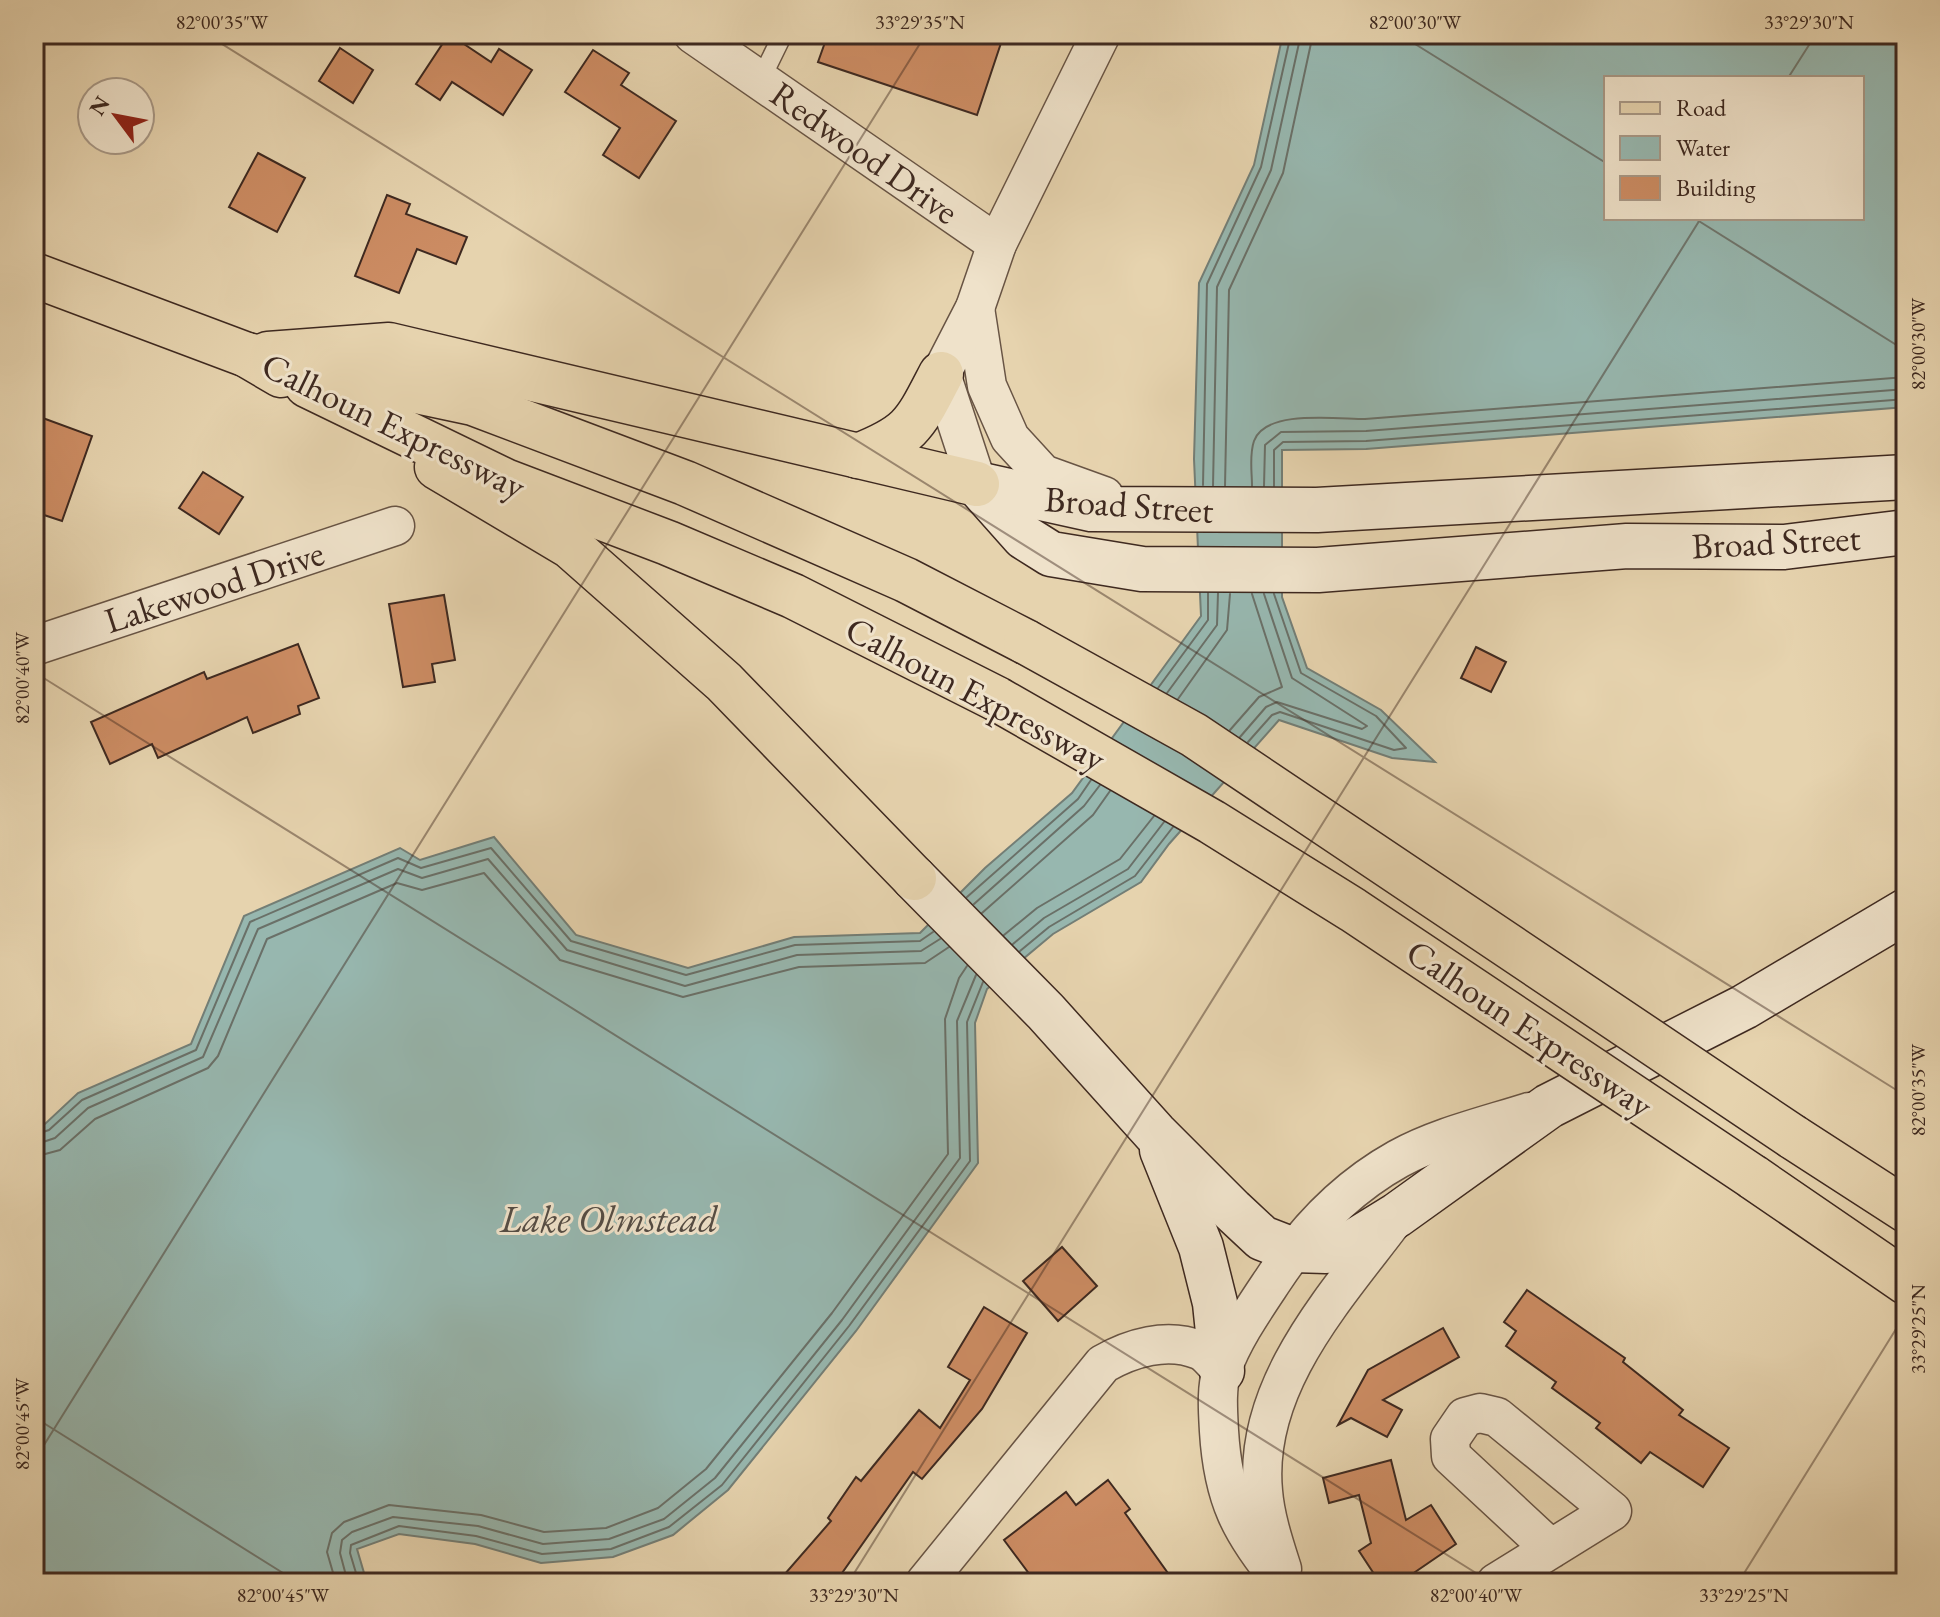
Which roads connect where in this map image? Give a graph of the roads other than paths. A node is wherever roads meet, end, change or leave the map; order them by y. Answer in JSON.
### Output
{"nodes":[{"id":1,"x":693,"y":34,"type":"edge"},
{"id":2,"x":783,"y":34,"type":"edge"},
{"id":3,"x":1101,"y":34,"type":"edge"},
{"id":4,"x":761,"y":79,"type":"junction"},
{"id":5,"x":997,"y":244,"type":"junction"},
{"id":6,"x":34,"y":275,"type":"edge"},
{"id":7,"x":975,"y":308,"type":"junction"},
{"id":8,"x":247,"y":355,"type":"junction"},
{"id":9,"x":941,"y":374,"type":"junction"},
{"id":10,"x":858,"y":456,"type":"junction"},
{"id":11,"x":1906,"y":477,"type":"edge"},
{"id":12,"x":977,"y":484,"type":"junction"},
{"id":13,"x":1145,"y":510,"type":"junction"},
{"id":14,"x":395,"y":526,"type":"dead end"},
{"id":15,"x":1906,"y":532,"type":"edge"},
{"id":16,"x":34,"y":646,"type":"edge"},
{"id":17,"x":1906,"y":911,"type":"edge"},
{"id":18,"x":1549,"y":1106,"type":"junction"},
{"id":19,"x":1155,"y":1133,"type":"junction"},
{"id":20,"x":1906,"y":1210,"type":"edge"},
{"id":21,"x":1397,"y":1215,"type":"junction"},
{"id":22,"x":1293,"y":1250,"type":"junction"},
{"id":23,"x":1906,"y":1282,"type":"edge"},
{"id":24,"x":1222,"y":1371,"type":"junction"},
{"id":25,"x":1551,"y":1549,"type":"dead end"},
{"id":26,"x":925,"y":1583,"type":"edge"},
{"id":27,"x":1284,"y":1583,"type":"edge"},
{"id":28,"x":1496,"y":1583,"type":"edge"}],
"edges":[{"from":1,"to":4,"type":"street","name":"Redwood Drive"},
{"from":2,"to":4,"type":"lane"},
{"from":3,"to":5,"type":"street"},
{"from":4,"to":5,"type":"street","name":"Redwood Drive"},
{"from":5,"to":7,"type":"street"},
{"from":6,"to":8,"type":"main road"},
{"from":7,"to":9,"type":"street"},
{"from":7,"to":13,"type":"street"},
{"from":8,"to":10,"type":"main road"},
{"from":8,"to":19,"type":"main road"},
{"from":8,"to":20,"type":"main road","name":"Calhoun Expressway","bridge":true},
{"from":8,"to":23,"type":"main road","name":"Calhoun Expressway","bridge":true},
{"from":9,"to":10,"type":"main road"},
{"from":9,"to":12,"type":"street"},
{"from":10,"to":12,"type":"main road"},
{"from":11,"to":13,"type":"main road","name":"Broad Street"},
{"from":12,"to":13,"type":"main road","name":"Broad Street"},
{"from":12,"to":15,"type":"main road","name":"Broad Street"},
{"from":14,"to":16,"type":"street","name":"Lakewood Drive"},
{"from":17,"to":18,"type":"main road"},
{"from":18,"to":21,"type":"main road"},
{"from":18,"to":22,"type":"street"},
{"from":19,"to":22,"type":"main road"},
{"from":19,"to":24,"type":"main road"},
{"from":21,"to":22,"type":"main road"},
{"from":21,"to":27,"type":"street"},
{"from":22,"to":24,"type":"street"},
{"from":24,"to":26,"type":"street"},
{"from":24,"to":27,"type":"street"},
{"from":25,"to":28,"type":"street"}]}
